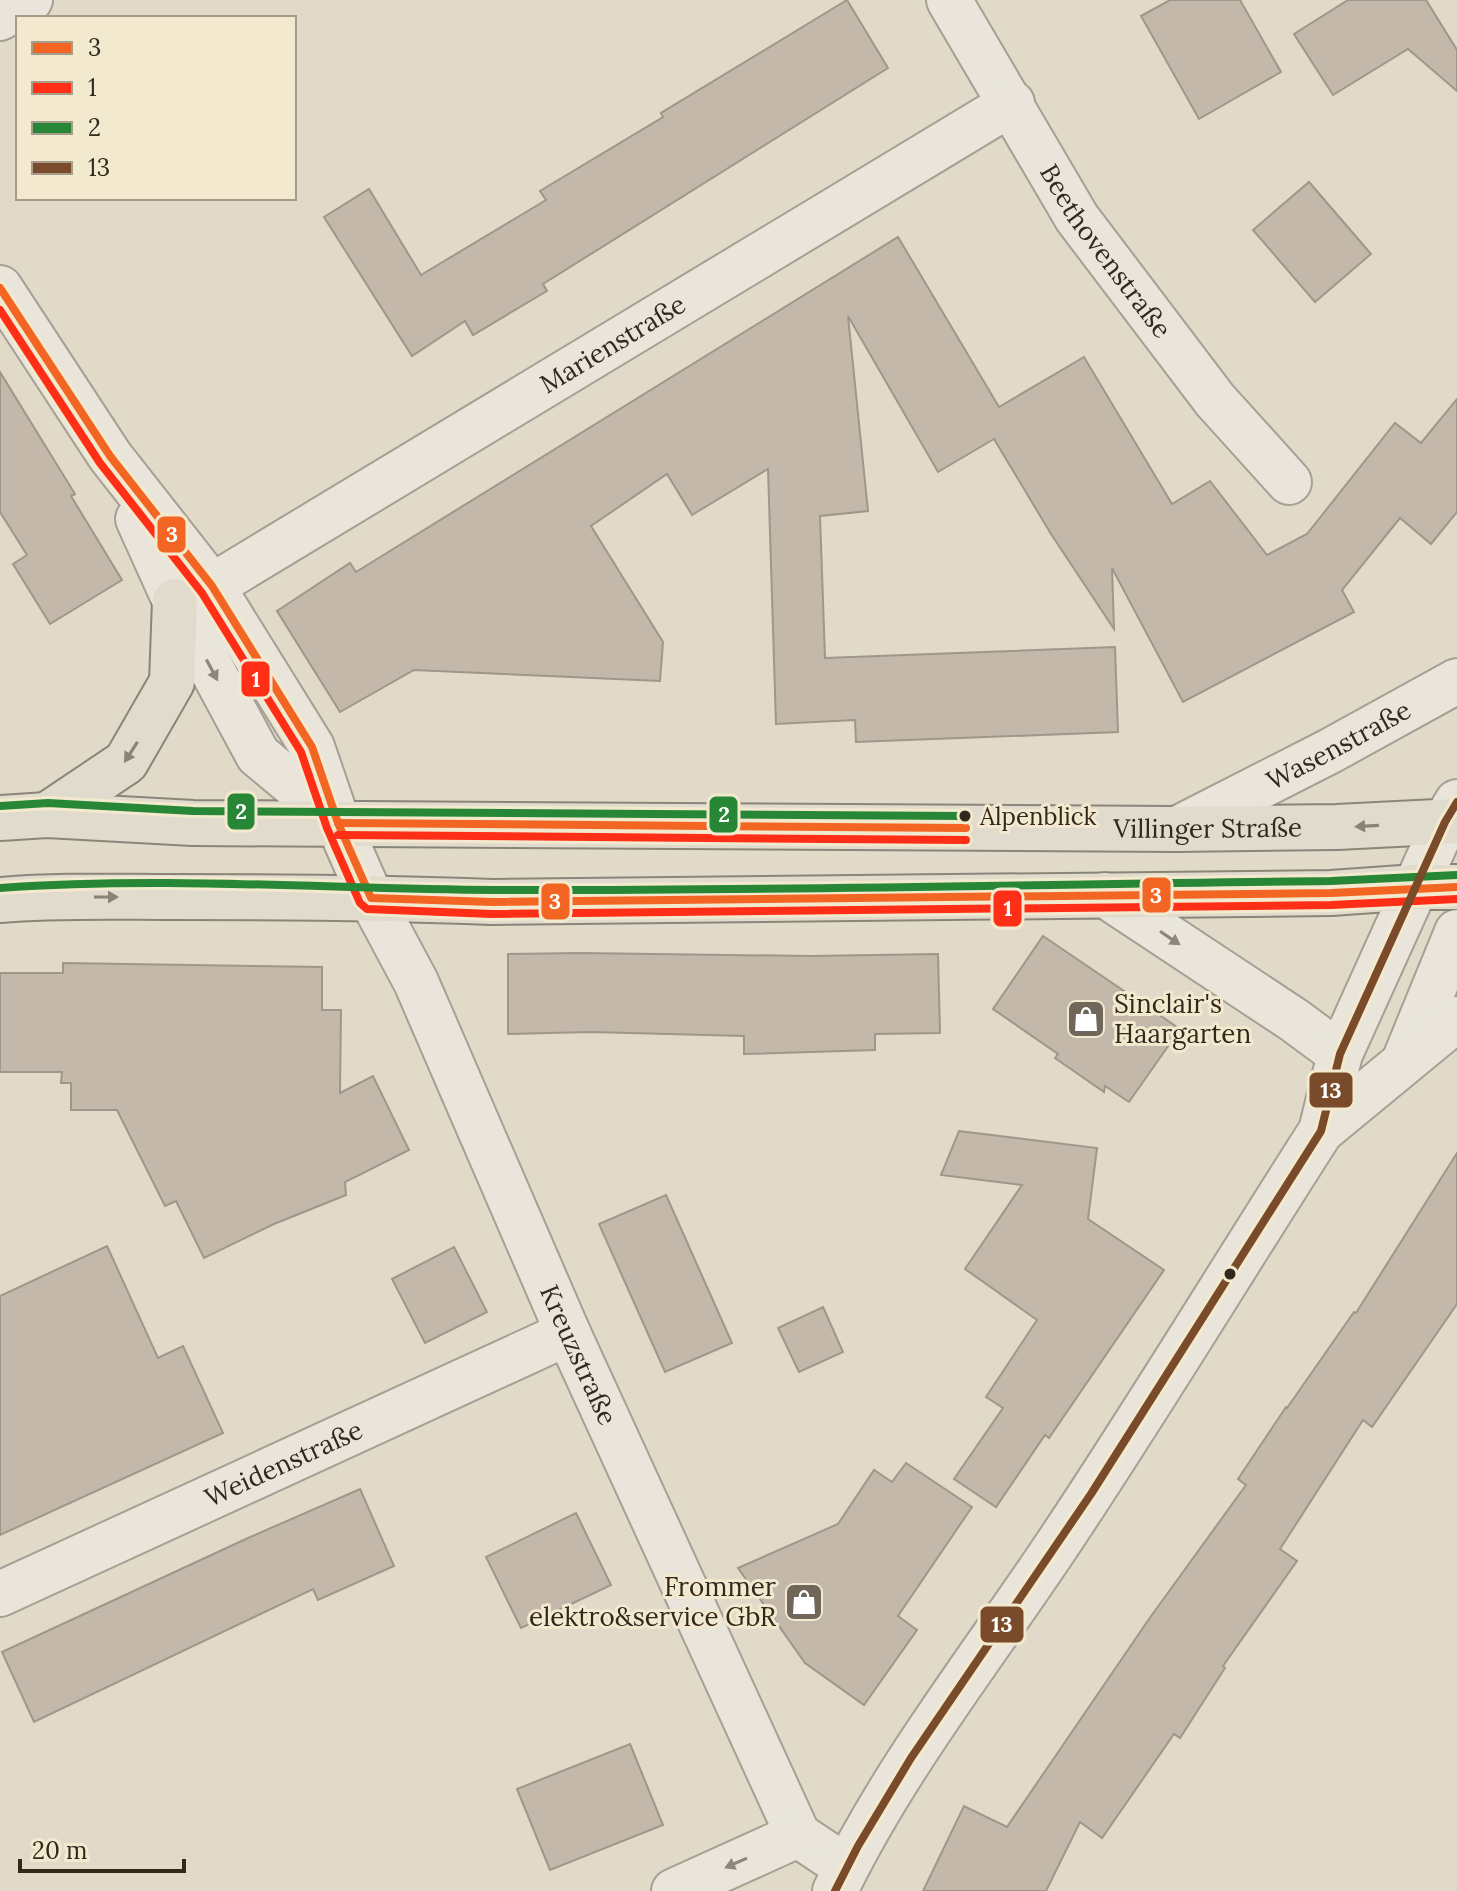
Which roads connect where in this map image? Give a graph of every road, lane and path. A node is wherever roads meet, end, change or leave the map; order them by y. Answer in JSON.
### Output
{"nodes":[{"id":1,"x":30,"y":0,"type":"edge"},
{"id":2,"x":949,"y":0,"type":"edge"},
{"id":3,"x":0,"y":18,"type":"edge"},
{"id":4,"x":1012,"y":103,"type":"junction"},
{"id":5,"x":0,"y":288,"type":"edge"},
{"id":6,"x":1289,"y":482,"type":"dead end"},
{"id":7,"x":194,"y":594,"type":"junction"},
{"id":8,"x":1457,"y":681,"type":"edge"},
{"id":9,"x":47,"y":815,"type":"junction"},
{"id":10,"x":1453,"y":815,"type":"edge"},
{"id":11,"x":0,"y":818,"type":"edge"},
{"id":12,"x":338,"y":823,"type":"junction"},
{"id":13,"x":1177,"y":829,"type":"junction"},
{"id":14,"x":1436,"y":887,"type":"edge"},
{"id":15,"x":1105,"y":895,"type":"junction"},
{"id":16,"x":371,"y":898,"type":"junction"},
{"id":17,"x":0,"y":900,"type":"edge"},
{"id":18,"x":1457,"y":932,"type":"edge"},
{"id":19,"x":1457,"y":1019,"type":"edge"},
{"id":20,"x":1340,"y":1054,"type":"junction"},
{"id":21,"x":1403,"y":1065,"type":"junction"},
{"id":22,"x":1321,"y":1131,"type":"junction"},
{"id":23,"x":568,"y":1333,"type":"junction"},
{"id":24,"x":0,"y":1594,"type":"edge"},
{"id":25,"x":798,"y":1835,"type":"junction"},
{"id":26,"x":841,"y":1879,"type":"edge"},
{"id":27,"x":674,"y":1891,"type":"edge"}],
"edges":[{"from":1,"to":3,"type":"street"},
{"from":2,"to":4,"type":"street","name":"Beethovenstraße"},
{"from":4,"to":6,"type":"street","name":"Beethovenstraße"},
{"from":4,"to":7,"type":"street","name":"Marienstraße"},
{"from":5,"to":7,"type":"street","name":"Kreuzstraße"},
{"from":7,"to":9,"type":"main road","one_way":true},
{"from":7,"to":12,"type":"street","name":"Kreuzstraße"},
{"from":8,"to":13,"type":"street","name":"Wasenstraße"},
{"from":9,"to":11,"type":"main road","name":"Villinger Straße"},
{"from":9,"to":12,"type":"main road","name":"Villinger Straße"},
{"from":10,"to":13,"type":"main road","name":"Villinger Straße","one_way":true},
{"from":10,"to":14,"type":"street"},
{"from":12,"to":13,"type":"main road","name":"Villinger Straße"},
{"from":12,"to":16,"type":"street","name":"Kreuzstraße"},
{"from":14,"to":15,"type":"main road"},
{"from":14,"to":20,"type":"street"},
{"from":15,"to":16,"type":"main road"},
{"from":15,"to":20,"type":"street","one_way":true},
{"from":17,"to":16,"type":"main road","one_way":true},
{"from":16,"to":23,"type":"street","name":"Kreuzstraße"},
{"from":18,"to":21,"type":"street"},
{"from":19,"to":21,"type":"street"},
{"from":20,"to":22,"type":"street"},
{"from":21,"to":22,"type":"street"},
{"from":22,"to":26,"type":"street"},
{"from":23,"to":24,"type":"street","name":"Weidenstraße"},
{"from":23,"to":25,"type":"street","name":"Kreuzstraße"},
{"from":25,"to":26,"type":"street"},
{"from":25,"to":27,"type":"street","one_way":true}]}
